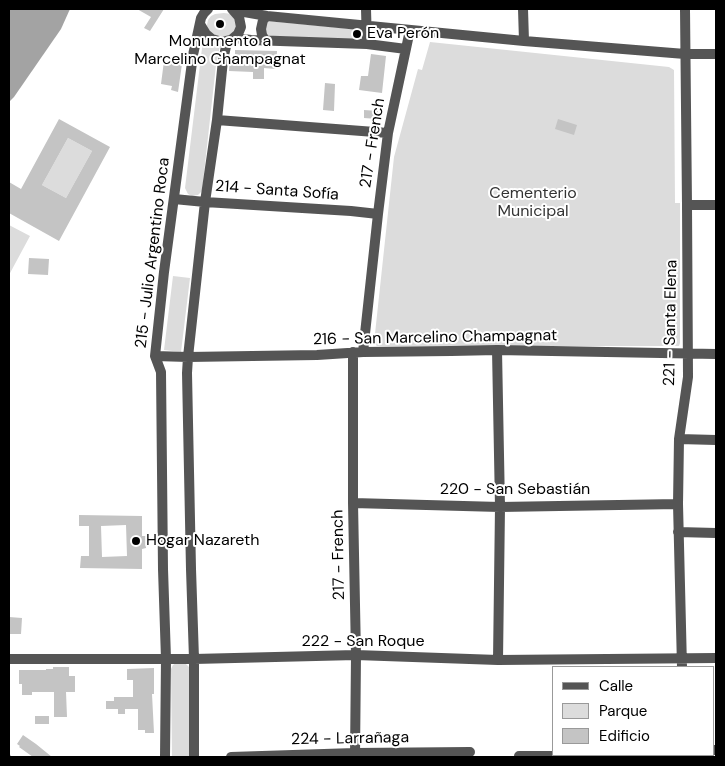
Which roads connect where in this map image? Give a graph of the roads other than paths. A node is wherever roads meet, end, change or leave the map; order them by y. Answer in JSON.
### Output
{"nodes":[{"id":1,"x":208,"y":9,"type":"edge"},
{"id":2,"x":233,"y":9,"type":"edge"},
{"id":3,"x":366,"y":9,"type":"edge"},
{"id":4,"x":523,"y":9,"type":"edge"},
{"id":5,"x":684,"y":9,"type":"edge"},
{"id":6,"x":267,"y":16,"type":"junction"},
{"id":7,"x":200,"y":17,"type":"edge"},
{"id":8,"x":367,"y":25,"type":"junction"},
{"id":9,"x":410,"y":30,"type":"junction"},
{"id":10,"x":230,"y":40,"type":"junction"},
{"id":11,"x":265,"y":40,"type":"junction"},
{"id":12,"x":524,"y":41,"type":"junction"},
{"id":13,"x":367,"y":44,"type":"junction"},
{"id":14,"x":406,"y":49,"type":"junction"},
{"id":15,"x":685,"y":54,"type":"junction"},
{"id":16,"x":716,"y":54,"type":"edge"},
{"id":17,"x":217,"y":120,"type":"junction"},
{"id":18,"x":388,"y":133,"type":"junction"},
{"id":19,"x":174,"y":199,"type":"junction"},
{"id":20,"x":205,"y":202,"type":"junction"},
{"id":21,"x":687,"y":205,"type":"junction"},
{"id":22,"x":716,"y":205,"type":"edge"},
{"id":23,"x":378,"y":214,"type":"junction"},
{"id":24,"x":497,"y":350,"type":"junction"},
{"id":25,"x":358,"y":352,"type":"junction"},
{"id":26,"x":687,"y":354,"type":"junction"},
{"id":27,"x":716,"y":354,"type":"edge"},
{"id":28,"x":155,"y":356,"type":"junction"},
{"id":29,"x":188,"y":357,"type":"junction"},
{"id":30,"x":679,"y":439,"type":"junction"},
{"id":31,"x":716,"y":440,"type":"edge"},
{"id":32,"x":353,"y":503,"type":"junction"},
{"id":33,"x":678,"y":504,"type":"junction"},
{"id":34,"x":500,"y":507,"type":"junction"},
{"id":35,"x":678,"y":532,"type":"junction"},
{"id":36,"x":716,"y":533,"type":"edge"},
{"id":37,"x":356,"y":655,"type":"junction"},
{"id":38,"x":716,"y":658,"type":"edge"},
{"id":39,"x":9,"y":659,"type":"edge"},
{"id":40,"x":166,"y":659,"type":"junction"},
{"id":41,"x":194,"y":659,"type":"junction"},
{"id":42,"x":498,"y":660,"type":"junction"},
{"id":43,"x":682,"y":663,"type":"edge"},
{"id":44,"x":470,"y":752,"type":"dead end"},
{"id":45,"x":355,"y":755,"type":"edge"},
{"id":46,"x":519,"y":756,"type":"edge"},
{"id":47,"x":552,"y":756,"type":"edge"},
{"id":48,"x":552,"y":756,"type":"edge"},
{"id":49,"x":669,"y":756,"type":"edge"},
{"id":50,"x":165,"y":757,"type":"edge"},
{"id":51,"x":194,"y":757,"type":"edge"},
{"id":52,"x":231,"y":757,"type":"edge"}],
"edges":[{"from":1,"to":7,"type":"street"},
{"from":2,"to":6,"type":"street"},
{"from":2,"to":10,"type":"street"},
{"from":3,"to":8,"type":"street"},
{"from":4,"to":12,"type":"street"},
{"from":5,"to":15,"type":"street","name":"221 - Santa Elena"},
{"from":6,"to":8,"type":"street"},
{"from":6,"to":11,"type":"street"},
{"from":7,"to":10,"type":"street"},
{"from":7,"to":19,"type":"street","name":"215 - Julio Argentino Roca"},
{"from":8,"to":9,"type":"street"},
{"from":8,"to":13,"type":"street"},
{"from":9,"to":12,"type":"street"},
{"from":9,"to":14,"type":"street","name":"217 - French"},
{"from":10,"to":11,"type":"street"},
{"from":10,"to":17,"type":"street"},
{"from":11,"to":13,"type":"street"},
{"from":12,"to":15,"type":"street"},
{"from":13,"to":14,"type":"street"},
{"from":14,"to":18,"type":"street","name":"217 - French"},
{"from":15,"to":16,"type":"street"},
{"from":15,"to":21,"type":"street","name":"221 - Santa Elena"},
{"from":17,"to":18,"type":"street"},
{"from":17,"to":20,"type":"street"},
{"from":18,"to":23,"type":"street","name":"217 - French"},
{"from":19,"to":20,"type":"street","name":"214 - Santa Sofía"},
{"from":19,"to":28,"type":"street","name":"215 - Julio Argentino Roca"},
{"from":20,"to":23,"type":"street","name":"214 - Santa Sofía"},
{"from":20,"to":29,"type":"street"},
{"from":21,"to":22,"type":"street"},
{"from":21,"to":26,"type":"street","name":"221 - Santa Elena"},
{"from":23,"to":25,"type":"street","name":"217 - French"},
{"from":24,"to":25,"type":"street","name":"216 - San Marcelino Champagnat"},
{"from":24,"to":26,"type":"street","name":"216 - San Marcelino Champagnat"},
{"from":24,"to":34,"type":"street"},
{"from":25,"to":29,"type":"street","name":"216 - San Marcelino Champagnat"},
{"from":25,"to":32,"type":"street","name":"217 - French"},
{"from":26,"to":27,"type":"street","name":"216 - San Marcelino Champagnat"},
{"from":26,"to":30,"type":"street","name":"221 - Santa Elena"},
{"from":28,"to":29,"type":"street","name":"216 - San Marcelino Champagnat"},
{"from":28,"to":40,"type":"street","name":"215 - Julio Argentino Roca"},
{"from":29,"to":41,"type":"street"},
{"from":30,"to":31,"type":"street"},
{"from":30,"to":33,"type":"street","name":"221 - Santa Elena"},
{"from":32,"to":34,"type":"street","name":"220 - San Sebastián"},
{"from":32,"to":37,"type":"street","name":"217 - French"},
{"from":33,"to":34,"type":"street","name":"220 - San Sebastián"},
{"from":33,"to":35,"type":"street","name":"221 - Santa Elena"},
{"from":34,"to":42,"type":"street"},
{"from":35,"to":36,"type":"street"},
{"from":35,"to":43,"type":"street","name":"221 - Santa Elena"},
{"from":37,"to":41,"type":"street","name":"222 - San Roque"},
{"from":37,"to":42,"type":"street","name":"222 - San Roque"},
{"from":37,"to":45,"type":"street","name":"217 - French"},
{"from":38,"to":43,"type":"street","name":"222 - San Roque"},
{"from":39,"to":40,"type":"street","name":"222 - San Roque"},
{"from":40,"to":41,"type":"street","name":"222 - San Roque"},
{"from":40,"to":50,"type":"street","name":"215 - Julio Argentino Roca"},
{"from":41,"to":51,"type":"street"},
{"from":42,"to":43,"type":"street","name":"222 - San Roque"},
{"from":44,"to":45,"type":"street","name":"224 - Larrañaga"},
{"from":45,"to":52,"type":"street","name":"224 - Larrañaga"},
{"from":46,"to":48,"type":"street"},
{"from":47,"to":49,"type":"street"}]}
